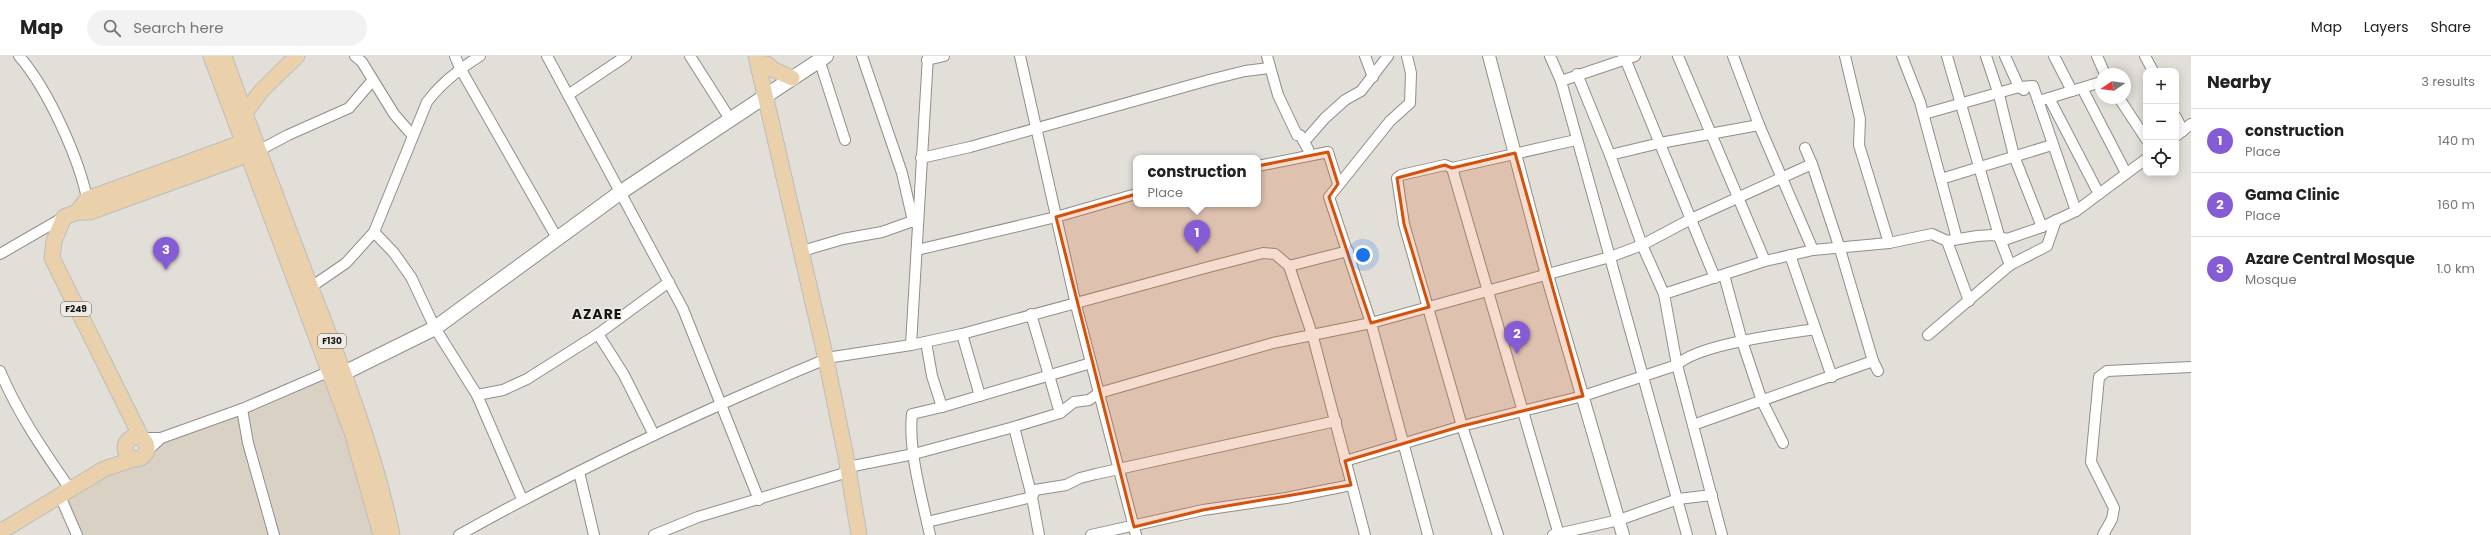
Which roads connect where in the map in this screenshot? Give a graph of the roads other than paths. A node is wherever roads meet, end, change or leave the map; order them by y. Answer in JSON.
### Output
{"nodes":[{"id":1,"x":19,"y":56,"type":"edge"},
{"id":2,"x":211,"y":56,"type":"edge"},
{"id":3,"x":224,"y":56,"type":"edge"},
{"id":4,"x":297,"y":56,"type":"edge"},
{"id":5,"x":355,"y":56,"type":"edge"},
{"id":6,"x":455,"y":56,"type":"edge"},
{"id":7,"x":480,"y":56,"type":"edge"},
{"id":8,"x":547,"y":56,"type":"edge"},
{"id":9,"x":626,"y":56,"type":"edge"},
{"id":10,"x":690,"y":56,"type":"edge"},
{"id":11,"x":862,"y":56,"type":"edge"},
{"id":12,"x":944,"y":56,"type":"edge"},
{"id":13,"x":1020,"y":56,"type":"edge"},
{"id":14,"x":1267,"y":56,"type":"edge"},
{"id":15,"x":1365,"y":56,"type":"edge"},
{"id":16,"x":1388,"y":56,"type":"edge"},
{"id":17,"x":1407,"y":56,"type":"edge"},
{"id":18,"x":1489,"y":56,"type":"edge"},
{"id":19,"x":1550,"y":56,"type":"edge"},
{"id":20,"x":1678,"y":56,"type":"edge"},
{"id":21,"x":1733,"y":56,"type":"edge"},
{"id":22,"x":1845,"y":56,"type":"edge"},
{"id":23,"x":1902,"y":56,"type":"edge"},
{"id":24,"x":1947,"y":56,"type":"edge"},
{"id":25,"x":1986,"y":56,"type":"edge"},
{"id":26,"x":2005,"y":56,"type":"edge"},
{"id":27,"x":2054,"y":56,"type":"edge"},
{"id":28,"x":2097,"y":56,"type":"edge"},
{"id":29,"x":2145,"y":56,"type":"edge"},
{"id":30,"x":1628,"y":57,"type":"edge"},
{"id":31,"x":823,"y":58,"type":"edge"},
{"id":32,"x":927,"y":58,"type":"edge"},
{"id":33,"x":763,"y":59,"type":"edge"},
{"id":34,"x":460,"y":68,"type":"junction"},
{"id":35,"x":1269,"y":68,"type":"junction"},
{"id":36,"x":2102,"y":68,"type":"edge"},
{"id":37,"x":2151,"y":68,"type":"edge"},
{"id":38,"x":1577,"y":74,"type":"junction"},
{"id":39,"x":1373,"y":77,"type":"junction"},
{"id":40,"x":792,"y":78,"type":"junction"},
{"id":41,"x":372,"y":81,"type":"junction"},
{"id":42,"x":1561,"y":81,"type":"junction"},
{"id":43,"x":2095,"y":84,"type":"edge"},
{"id":44,"x":2019,"y":87,"type":"junction"},
{"id":45,"x":2082,"y":88,"type":"junction"},
{"id":46,"x":236,"y":89,"type":"junction"},
{"id":47,"x":262,"y":90,"type":"junction"},
{"id":48,"x":2072,"y":91,"type":"junction"},
{"id":49,"x":770,"y":92,"type":"junction"},
{"id":50,"x":568,"y":95,"type":"junction"},
{"id":51,"x":1999,"y":95,"type":"junction"},
{"id":52,"x":2037,"y":98,"type":"junction"},
{"id":53,"x":2049,"y":98,"type":"junction"},
{"id":54,"x":1960,"y":104,"type":"junction"},
{"id":55,"x":2123,"y":104,"type":"edge"},
{"id":56,"x":1924,"y":114,"type":"junction"},
{"id":57,"x":240,"y":118,"type":"junction"},
{"id":58,"x":730,"y":118,"type":"junction"},
{"id":59,"x":2043,"y":119,"type":"junction"},
{"id":60,"x":1759,"y":125,"type":"junction"},
{"id":61,"x":1036,"y":129,"type":"junction"},
{"id":62,"x":1712,"y":133,"type":"junction"},
{"id":63,"x":2143,"y":134,"type":"edge"},
{"id":64,"x":413,"y":136,"type":"junction"},
{"id":65,"x":845,"y":140,"type":"dead end"},
{"id":66,"x":1576,"y":140,"type":"junction"},
{"id":67,"x":1304,"y":142,"type":"junction"},
{"id":68,"x":1660,"y":143,"type":"junction"},
{"id":69,"x":2052,"y":145,"type":"junction"},
{"id":70,"x":250,"y":146,"type":"junction"},
{"id":71,"x":1804,"y":148,"type":"dead end"},
{"id":72,"x":222,"y":149,"type":"junction"},
{"id":73,"x":1515,"y":153,"type":"junction"},
{"id":74,"x":1309,"y":155,"type":"junction"},
{"id":75,"x":1610,"y":155,"type":"junction"},
{"id":76,"x":2014,"y":156,"type":"junction"},
{"id":77,"x":922,"y":158,"type":"junction"},
{"id":78,"x":2143,"y":161,"type":"edge"},
{"id":79,"x":1812,"y":164,"type":"junction"},
{"id":80,"x":1261,"y":165,"type":"edge"},
{"id":81,"x":1979,"y":167,"type":"junction"},
{"id":82,"x":1452,"y":168,"type":"junction"},
{"id":83,"x":2126,"y":173,"type":"junction"},
{"id":84,"x":1782,"y":177,"type":"junction"},
{"id":85,"x":1941,"y":179,"type":"junction"},
{"id":86,"x":1338,"y":184,"type":"junction"},
{"id":87,"x":621,"y":192,"type":"junction"},
{"id":88,"x":2098,"y":194,"type":"junction"},
{"id":89,"x":1133,"y":195,"type":"edge"},
{"id":90,"x":1740,"y":198,"type":"junction"},
{"id":91,"x":80,"y":210,"type":"junction"},
{"id":92,"x":2076,"y":211,"type":"junction"},
{"id":93,"x":1056,"y":217,"type":"junction"},
{"id":94,"x":1692,"y":219,"type":"junction"},
{"id":95,"x":2056,"y":220,"type":"junction"},
{"id":96,"x":916,"y":223,"type":"junction"},
{"id":97,"x":2042,"y":227,"type":"junction"},
{"id":98,"x":374,"y":232,"type":"junction"},
{"id":99,"x":557,"y":238,"type":"junction"},
{"id":100,"x":2000,"y":239,"type":"junction"},
{"id":101,"x":1952,"y":240,"type":"junction"},
{"id":102,"x":1889,"y":242,"type":"junction"},
{"id":103,"x":1642,"y":245,"type":"junction"},
{"id":104,"x":809,"y":249,"type":"junction"},
{"id":105,"x":1840,"y":249,"type":"junction"},
{"id":106,"x":917,"y":250,"type":"junction"},
{"id":107,"x":1813,"y":250,"type":"junction"},
{"id":108,"x":1348,"y":251,"type":"junction"},
{"id":109,"x":0,"y":254,"type":"edge"},
{"id":110,"x":1790,"y":255,"type":"junction"},
{"id":111,"x":1610,"y":257,"type":"junction"},
{"id":112,"x":1764,"y":261,"type":"junction"},
{"id":113,"x":2010,"y":265,"type":"junction"},
{"id":114,"x":1289,"y":266,"type":"junction"},
{"id":115,"x":1547,"y":275,"type":"junction"},
{"id":116,"x":1720,"y":276,"type":"junction"},
{"id":117,"x":669,"y":282,"type":"junction"},
{"id":118,"x":311,"y":287,"type":"junction"},
{"id":119,"x":1488,"y":292,"type":"junction"},
{"id":120,"x":1664,"y":294,"type":"junction"},
{"id":121,"x":1970,"y":301,"type":"junction"},
{"id":122,"x":1076,"y":305,"type":"junction"},
{"id":123,"x":1429,"y":307,"type":"junction"},
{"id":124,"x":1031,"y":314,"type":"junction"},
{"id":125,"x":1371,"y":323,"type":"junction"},
{"id":126,"x":435,"y":328,"type":"junction"},
{"id":127,"x":1815,"y":329,"type":"junction"},
{"id":128,"x":598,"y":334,"type":"junction"},
{"id":129,"x":962,"y":334,"type":"junction"},
{"id":130,"x":1928,"y":335,"type":"dead end"},
{"id":131,"x":1313,"y":337,"type":"junction"},
{"id":132,"x":1742,"y":341,"type":"junction"},
{"id":133,"x":926,"y":342,"type":"junction"},
{"id":134,"x":911,"y":345,"type":"junction"},
{"id":135,"x":830,"y":358,"type":"junction"},
{"id":136,"x":1873,"y":361,"type":"junction"},
{"id":137,"x":1091,"y":363,"type":"junction"},
{"id":138,"x":1677,"y":365,"type":"junction"},
{"id":139,"x":2191,"y":367,"type":"edge"},
{"id":140,"x":338,"y":370,"type":"junction"},
{"id":141,"x":1878,"y":371,"type":"dead end"},
{"id":142,"x":0,"y":372,"type":"edge"},
{"id":143,"x":1048,"y":376,"type":"junction"},
{"id":144,"x":1643,"y":376,"type":"junction"},
{"id":145,"x":1832,"y":377,"type":"junction"},
{"id":146,"x":1099,"y":393,"type":"junction"},
{"id":147,"x":477,"y":395,"type":"junction"},
{"id":148,"x":980,"y":396,"type":"junction"},
{"id":149,"x":1583,"y":396,"type":"junction"},
{"id":150,"x":1762,"y":401,"type":"junction"},
{"id":151,"x":722,"y":404,"type":"junction"},
{"id":152,"x":942,"y":407,"type":"junction"},
{"id":153,"x":242,"y":409,"type":"junction"},
{"id":154,"x":1522,"y":411,"type":"junction"},
{"id":155,"x":1060,"y":413,"type":"junction"},
{"id":156,"x":1336,"y":421,"type":"junction"},
{"id":157,"x":1693,"y":425,"type":"junction"},
{"id":158,"x":1462,"y":426,"type":"junction"},
{"id":159,"x":1014,"y":427,"type":"junction"},
{"id":160,"x":654,"y":435,"type":"junction"},
{"id":161,"x":1783,"y":443,"type":"dead end"},
{"id":162,"x":1404,"y":444,"type":"junction"},
{"id":163,"x":136,"y":446,"type":"junction"},
{"id":164,"x":914,"y":454,"type":"junction"},
{"id":165,"x":1345,"y":461,"type":"junction"},
{"id":166,"x":851,"y":469,"type":"junction"},
{"id":167,"x":1119,"y":470,"type":"junction"},
{"id":168,"x":579,"y":472,"type":"junction"},
{"id":169,"x":1351,"y":486,"type":"junction"},
{"id":170,"x":65,"y":492,"type":"junction"},
{"id":171,"x":1712,"y":495,"type":"junction"},
{"id":172,"x":1032,"y":498,"type":"junction"},
{"id":173,"x":522,"y":499,"type":"junction"},
{"id":174,"x":1678,"y":499,"type":"junction"},
{"id":175,"x":759,"y":500,"type":"junction"},
{"id":176,"x":1619,"y":520,"type":"junction"},
{"id":177,"x":927,"y":522,"type":"junction"},
{"id":178,"x":1135,"y":531,"type":"edge"},
{"id":179,"x":0,"y":532,"type":"edge"},
{"id":180,"x":668,"y":533,"type":"edge"},
{"id":181,"x":77,"y":535,"type":"edge"},
{"id":182,"x":274,"y":535,"type":"edge"},
{"id":183,"x":381,"y":535,"type":"edge"},
{"id":184,"x":392,"y":535,"type":"edge"},
{"id":185,"x":459,"y":535,"type":"edge"},
{"id":186,"x":594,"y":535,"type":"edge"},
{"id":187,"x":654,"y":535,"type":"edge"},
{"id":188,"x":859,"y":535,"type":"edge"},
{"id":189,"x":866,"y":535,"type":"edge"},
{"id":190,"x":930,"y":535,"type":"edge"},
{"id":191,"x":1039,"y":535,"type":"edge"},
{"id":192,"x":1090,"y":535,"type":"edge"},
{"id":193,"x":1365,"y":535,"type":"edge"},
{"id":194,"x":1428,"y":535,"type":"edge"},
{"id":195,"x":1498,"y":535,"type":"edge"},
{"id":196,"x":1557,"y":535,"type":"edge"},
{"id":197,"x":1623,"y":535,"type":"edge"},
{"id":198,"x":1687,"y":535,"type":"edge"},
{"id":199,"x":1722,"y":535,"type":"edge"},
{"id":200,"x":2103,"y":535,"type":"edge"}],
"edges":[{"from":1,"to":91,"type":"street"},
{"from":2,"to":57,"type":"main road","number":"F130"},
{"from":3,"to":46,"type":"main road","number":"F130"},
{"from":4,"to":47,"type":"main road"},
{"from":5,"to":41,"type":"street"},
{"from":6,"to":34,"type":"street"},
{"from":7,"to":34,"type":"street"},
{"from":8,"to":50,"type":"street"},
{"from":9,"to":50,"type":"street"},
{"from":10,"to":58,"type":"street"},
{"from":11,"to":96,"type":"street"},
{"from":12,"to":32,"type":"street"},
{"from":13,"to":61,"type":"street"},
{"from":14,"to":35,"type":"street"},
{"from":15,"to":39,"type":"street"},
{"from":16,"to":39,"type":"street"},
{"from":17,"to":86,"type":"street"},
{"from":18,"to":73,"type":"street"},
{"from":19,"to":42,"type":"street"},
{"from":20,"to":62,"type":"street"},
{"from":21,"to":60,"type":"street"},
{"from":22,"to":102,"type":"street"},
{"from":23,"to":56,"type":"street"},
{"from":24,"to":54,"type":"street"},
{"from":25,"to":51,"type":"street"},
{"from":26,"to":44,"type":"street"},
{"from":27,"to":48,"type":"street"},
{"from":28,"to":36,"type":"street"},
{"from":29,"to":37,"type":"street"},
{"from":30,"to":38,"type":"street"},
{"from":30,"to":68,"type":"street"},
{"from":31,"to":40,"type":"main road"},
{"from":31,"to":65,"type":"street"},
{"from":32,"to":77,"type":"street"},
{"from":33,"to":40,"type":"main road"},
{"from":33,"to":49,"type":"main road"},
{"from":34,"to":64,"type":"street"},
{"from":34,"to":99,"type":"street"},
{"from":35,"to":61,"type":"street"},
{"from":35,"to":67,"type":"street"},
{"from":38,"to":42,"type":"street"},
{"from":38,"to":75,"type":"street"},
{"from":39,"to":67,"type":"street"},
{"from":40,"to":49,"type":"main road"},
{"from":41,"to":64,"type":"street"},
{"from":41,"to":70,"type":"street"},
{"from":42,"to":66,"type":"street"},
{"from":43,"to":45,"type":"street"},
{"from":44,"to":51,"type":"street"},
{"from":44,"to":52,"type":"street"},
{"from":45,"to":48,"type":"street"},
{"from":45,"to":83,"type":"street"},
{"from":46,"to":47,"type":"main road"},
{"from":46,"to":57,"type":"main road","number":"F130"},
{"from":47,"to":57,"type":"main road"},
{"from":48,"to":53,"type":"street"},
{"from":49,"to":58,"type":"main road"},
{"from":49,"to":104,"type":"main road"},
{"from":49,"to":135,"type":"main road"},
{"from":50,"to":87,"type":"street"},
{"from":51,"to":54,"type":"street"},
{"from":51,"to":76,"type":"street"},
{"from":52,"to":53,"type":"street"},
{"from":52,"to":59,"type":"street"},
{"from":53,"to":59,"type":"street"},
{"from":53,"to":88,"type":"street"},
{"from":54,"to":56,"type":"street"},
{"from":54,"to":81,"type":"street"},
{"from":55,"to":63,"type":"street"},
{"from":56,"to":85,"type":"street"},
{"from":57,"to":70,"type":"main road","number":"F130"},
{"from":57,"to":72,"type":"main road"},
{"from":58,"to":87,"type":"main road"},
{"from":59,"to":69,"type":"street"},
{"from":60,"to":62,"type":"street"},
{"from":60,"to":84,"type":"street"},
{"from":61,"to":77,"type":"street"},
{"from":61,"to":93,"type":"street"},
{"from":62,"to":68,"type":"street"},
{"from":62,"to":90,"type":"street"},
{"from":64,"to":98,"type":"street"},
{"from":66,"to":73,"type":"street"},
{"from":66,"to":111,"type":"street"},
{"from":67,"to":74,"type":"street"},
{"from":68,"to":75,"type":"street"},
{"from":68,"to":94,"type":"street"},
{"from":69,"to":76,"type":"street"},
{"from":69,"to":92,"type":"street"},
{"from":70,"to":72,"type":"main road"},
{"from":70,"to":91,"type":"main road"},
{"from":70,"to":118,"type":"main road","number":"F130"},
{"from":70,"to":140,"type":"main road","number":"F130"},
{"from":71,"to":79,"type":"street"},
{"from":72,"to":91,"type":"main road"},
{"from":73,"to":82,"type":"street"},
{"from":73,"to":115,"type":"street"},
{"from":74,"to":80,"type":"street"},
{"from":74,"to":86,"type":"street"},
{"from":75,"to":103,"type":"street"},
{"from":76,"to":81,"type":"street"},
{"from":76,"to":97,"type":"street"},
{"from":77,"to":96,"type":"street"},
{"from":78,"to":83,"type":"street"},
{"from":79,"to":84,"type":"street"},
{"from":79,"to":105,"type":"street"},
{"from":81,"to":85,"type":"street"},
{"from":81,"to":100,"type":"street"},
{"from":82,"to":119,"type":"street"},
{"from":82,"to":123,"type":"street"},
{"from":83,"to":88,"type":"street"},
{"from":84,"to":90,"type":"street"},
{"from":84,"to":107,"type":"street"},
{"from":85,"to":101,"type":"street"},
{"from":86,"to":108,"type":"street"},
{"from":87,"to":99,"type":"main road"},
{"from":87,"to":117,"type":"street"},
{"from":88,"to":92,"type":"street"},
{"from":89,"to":93,"type":"street"},
{"from":90,"to":94,"type":"street"},
{"from":90,"to":112,"type":"street"},
{"from":91,"to":109,"type":"street"},
{"from":91,"to":163,"type":"main road","number":"F249"},
{"from":92,"to":95,"type":"street"},
{"from":93,"to":106,"type":"street"},
{"from":93,"to":122,"type":"street"},
{"from":94,"to":103,"type":"street"},
{"from":94,"to":116,"type":"street"},
{"from":95,"to":97,"type":"street"},
{"from":95,"to":113,"type":"street"},
{"from":96,"to":104,"type":"street"},
{"from":96,"to":106,"type":"street"},
{"from":97,"to":100,"type":"street"},
{"from":98,"to":118,"type":"street"},
{"from":98,"to":126,"type":"street"},
{"from":99,"to":126,"type":"main road"},
{"from":100,"to":101,"type":"street"},
{"from":100,"to":113,"type":"street"},
{"from":101,"to":102,"type":"street"},
{"from":101,"to":121,"type":"street"},
{"from":102,"to":105,"type":"street"},
{"from":103,"to":111,"type":"street"},
{"from":103,"to":120,"type":"street"},
{"from":104,"to":135,"type":"main road"},
{"from":105,"to":107,"type":"street"},
{"from":105,"to":136,"type":"street"},
{"from":106,"to":134,"type":"street"},
{"from":107,"to":110,"type":"street"},
{"from":108,"to":114,"type":"street"},
{"from":108,"to":125,"type":"street"},
{"from":110,"to":112,"type":"street"},
{"from":110,"to":127,"type":"street"},
{"from":111,"to":115,"type":"street"},
{"from":111,"to":144,"type":"street"},
{"from":112,"to":116,"type":"street"},
{"from":113,"to":121,"type":"street"},
{"from":114,"to":122,"type":"street"},
{"from":114,"to":131,"type":"street"},
{"from":115,"to":119,"type":"street"},
{"from":115,"to":149,"type":"street"},
{"from":116,"to":120,"type":"street"},
{"from":116,"to":132,"type":"street"},
{"from":117,"to":128,"type":"street"},
{"from":117,"to":151,"type":"street"},
{"from":118,"to":140,"type":"main road","number":"F130"},
{"from":119,"to":123,"type":"street"},
{"from":119,"to":154,"type":"street"},
{"from":120,"to":138,"type":"street"},
{"from":121,"to":130,"type":"street"},
{"from":122,"to":124,"type":"street"},
{"from":122,"to":137,"type":"street"},
{"from":123,"to":125,"type":"street"},
{"from":123,"to":158,"type":"street"},
{"from":124,"to":129,"type":"street"},
{"from":124,"to":143,"type":"street"},
{"from":125,"to":131,"type":"street"},
{"from":125,"to":162,"type":"street"},
{"from":126,"to":140,"type":"main road"},
{"from":126,"to":147,"type":"street"},
{"from":127,"to":132,"type":"street"},
{"from":127,"to":145,"type":"street"},
{"from":128,"to":147,"type":"street"},
{"from":128,"to":160,"type":"street"},
{"from":129,"to":133,"type":"street"},
{"from":129,"to":148,"type":"street"},
{"from":131,"to":146,"type":"street"},
{"from":131,"to":156,"type":"street"},
{"from":132,"to":138,"type":"street"},
{"from":132,"to":150,"type":"street"},
{"from":133,"to":134,"type":"street"},
{"from":133,"to":152,"type":"street"},
{"from":134,"to":135,"type":"street"},
{"from":135,"to":151,"type":"street"},
{"from":135,"to":166,"type":"main road"},
{"from":136,"to":141,"type":"street"},
{"from":136,"to":145,"type":"street"},
{"from":137,"to":143,"type":"street"},
{"from":137,"to":146,"type":"street"},
{"from":138,"to":144,"type":"street"},
{"from":138,"to":157,"type":"street"},
{"from":139,"to":200,"type":"street"},
{"from":140,"to":153,"type":"street"},
{"from":140,"to":183,"type":"main road","number":"F130"},
{"from":140,"to":184,"type":"main road","number":"F130"},
{"from":142,"to":170,"type":"street"},
{"from":143,"to":148,"type":"street"},
{"from":143,"to":155,"type":"street"},
{"from":144,"to":149,"type":"street"},
{"from":144,"to":174,"type":"street"},
{"from":145,"to":150,"type":"street"},
{"from":146,"to":155,"type":"street"},
{"from":146,"to":167,"type":"street"},
{"from":147,"to":173,"type":"street"},
{"from":148,"to":152,"type":"street"},
{"from":149,"to":154,"type":"street"},
{"from":149,"to":176,"type":"street"},
{"from":150,"to":157,"type":"street"},
{"from":150,"to":161,"type":"street"},
{"from":151,"to":160,"type":"street"},
{"from":151,"to":175,"type":"street"},
{"from":152,"to":164,"type":"street"},
{"from":153,"to":163,"type":"street"},
{"from":153,"to":182,"type":"street"},
{"from":154,"to":158,"type":"street"},
{"from":154,"to":196,"type":"street"},
{"from":155,"to":159,"type":"street"},
{"from":156,"to":165,"type":"street"},
{"from":156,"to":167,"type":"street"},
{"from":157,"to":171,"type":"street"},
{"from":158,"to":162,"type":"street"},
{"from":158,"to":195,"type":"street"},
{"from":159,"to":164,"type":"street"},
{"from":159,"to":172,"type":"street"},
{"from":160,"to":168,"type":"street"},
{"from":162,"to":165,"type":"street"},
{"from":162,"to":194,"type":"street"},
{"from":163,"to":170,"type":"main road"},
{"from":164,"to":166,"type":"street"},
{"from":164,"to":177,"type":"street"},
{"from":165,"to":169,"type":"street"},
{"from":166,"to":175,"type":"street"},
{"from":166,"to":188,"type":"main road"},
{"from":166,"to":189,"type":"main road"},
{"from":167,"to":172,"type":"street"},
{"from":167,"to":178,"type":"street"},
{"from":168,"to":173,"type":"street"},
{"from":168,"to":186,"type":"street"},
{"from":169,"to":178,"type":"street"},
{"from":169,"to":193,"type":"street"},
{"from":170,"to":179,"type":"main road"},
{"from":170,"to":181,"type":"street"},
{"from":171,"to":174,"type":"street"},
{"from":171,"to":199,"type":"street"},
{"from":172,"to":177,"type":"street"},
{"from":172,"to":191,"type":"street"},
{"from":173,"to":185,"type":"street"},
{"from":174,"to":176,"type":"street"},
{"from":174,"to":198,"type":"street"},
{"from":175,"to":180,"type":"street"},
{"from":176,"to":196,"type":"street"},
{"from":176,"to":197,"type":"street"},
{"from":177,"to":190,"type":"street"},
{"from":178,"to":192,"type":"street"},
{"from":180,"to":187,"type":"street"}]}
